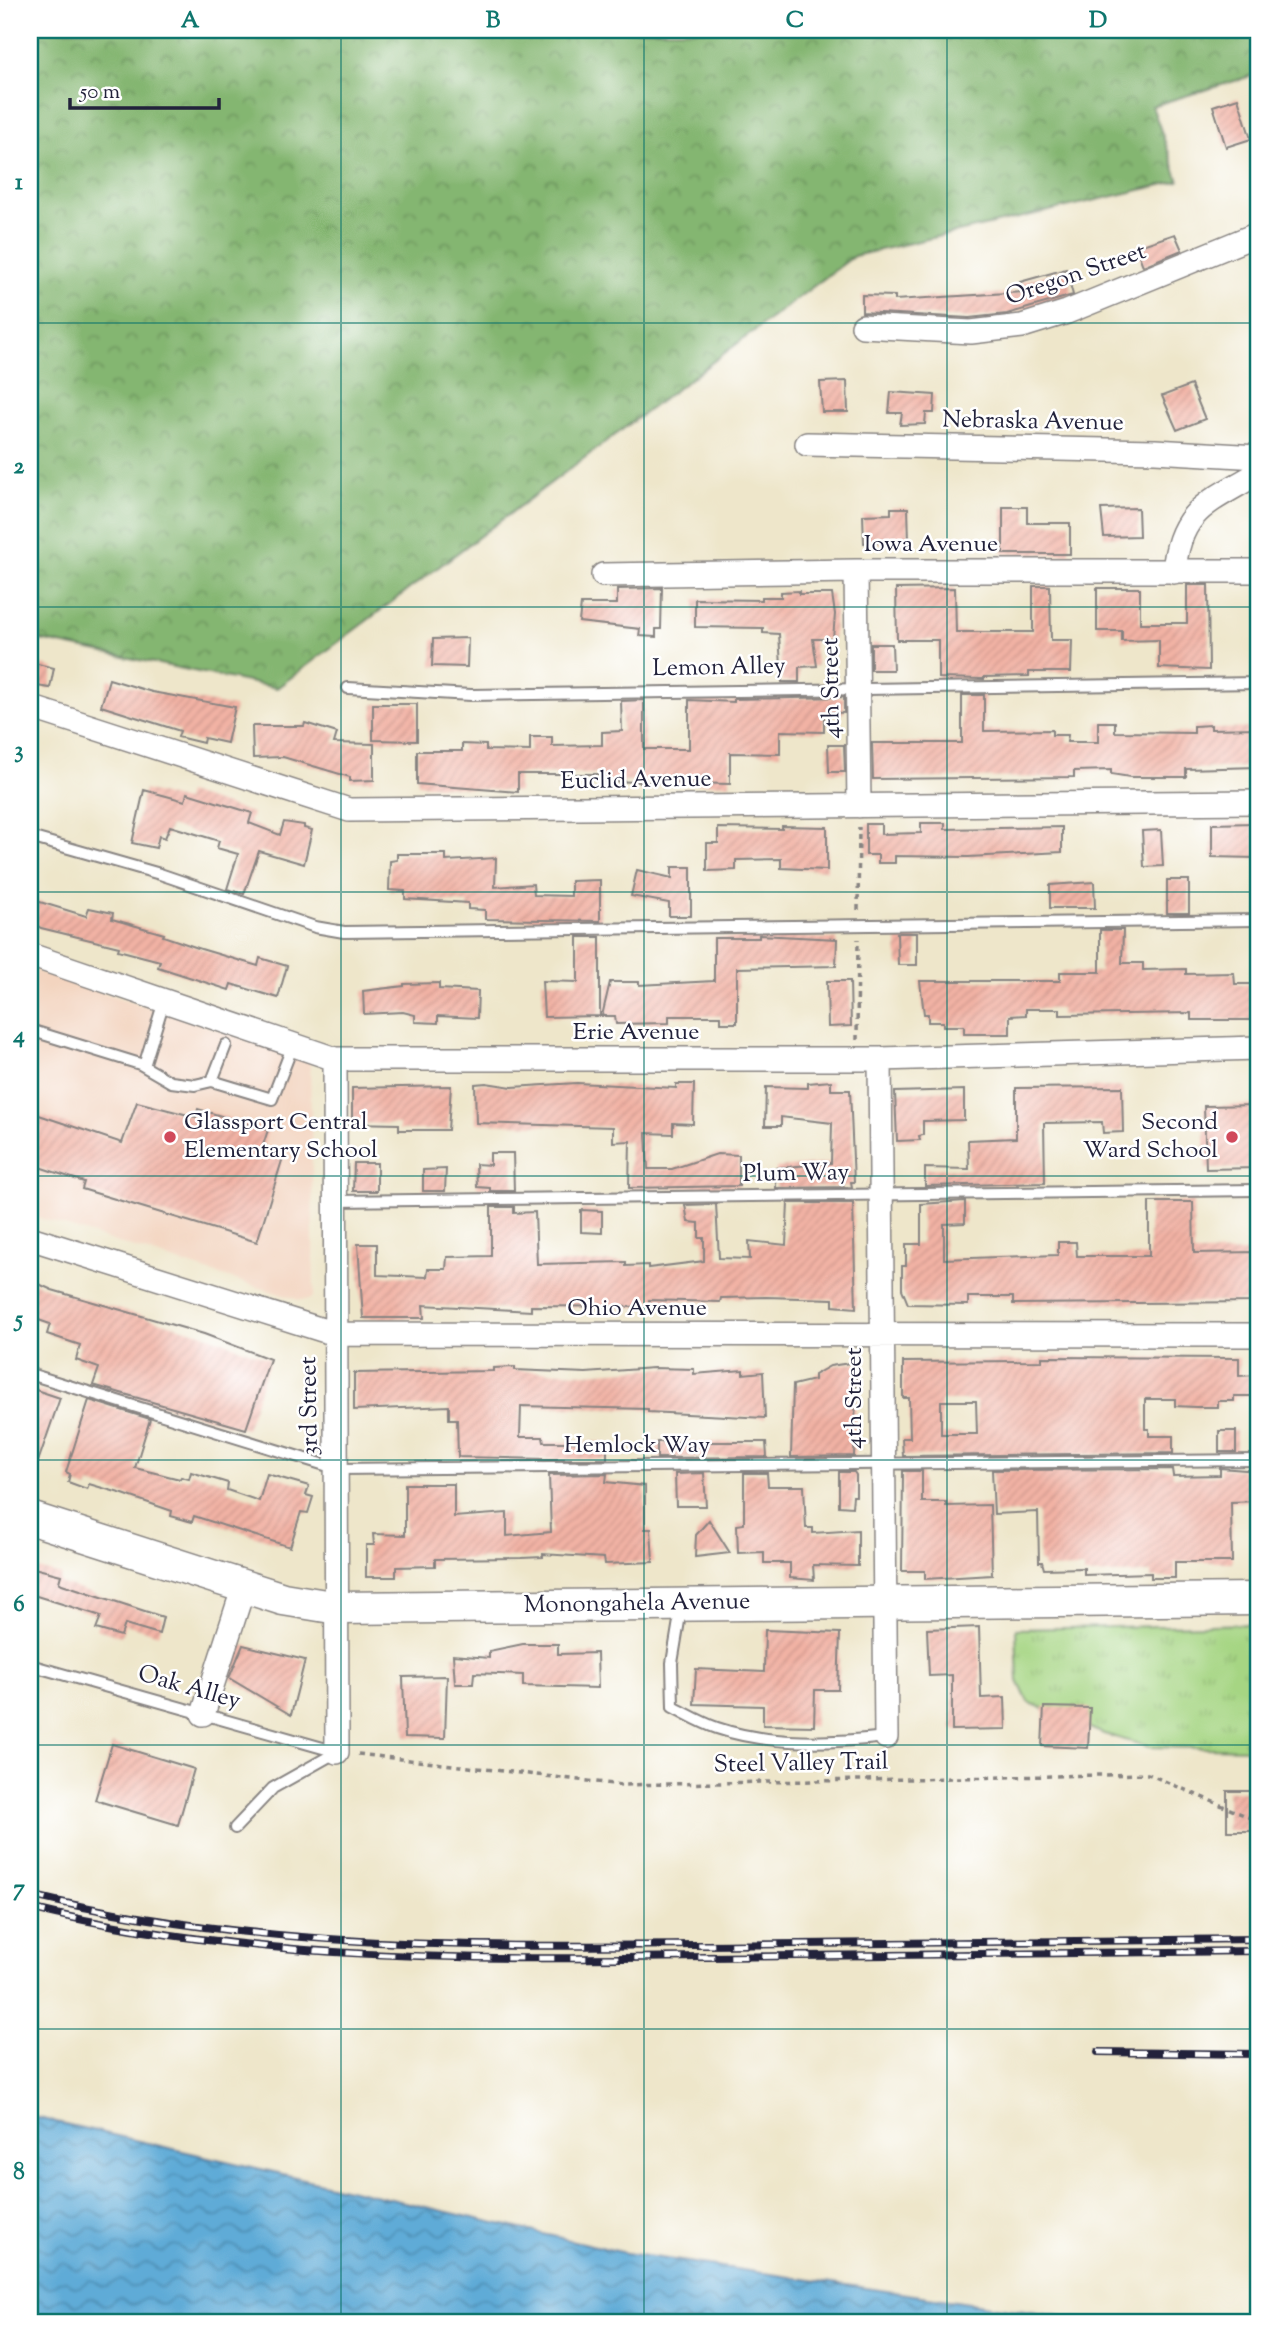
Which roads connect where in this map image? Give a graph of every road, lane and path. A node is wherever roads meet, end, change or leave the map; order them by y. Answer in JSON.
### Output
{"nodes":[{"id":1,"x":1258,"y":234,"type":"edge"},
{"id":2,"x":863,"y":326,"type":"dead end"},
{"id":3,"x":807,"y":444,"type":"dead end"},
{"id":4,"x":1258,"y":457,"type":"edge"},
{"id":5,"x":1258,"y":473,"type":"edge"},
{"id":6,"x":856,"y":570,"type":"junction"},
{"id":7,"x":1258,"y":571,"type":"edge"},
{"id":8,"x":1174,"y":572,"type":"junction"},
{"id":9,"x":603,"y":575,"type":"dead end"},
{"id":10,"x":1258,"y":683,"type":"edge"},
{"id":11,"x":858,"y":687,"type":"junction"},
{"id":12,"x":348,"y":688,"type":"dead end"},
{"id":13,"x":30,"y":707,"type":"edge"},
{"id":14,"x":1258,"y":802,"type":"edge"},
{"id":15,"x":859,"y":806,"type":"junction"},
{"id":16,"x":30,"y":837,"type":"edge"},
{"id":17,"x":1258,"y":920,"type":"edge"},
{"id":18,"x":30,"y":955,"type":"edge"},
{"id":19,"x":164,"y":1001,"type":"junction"},
{"id":20,"x":30,"y":1030,"type":"edge"},
{"id":21,"x":226,"y":1045,"type":"dead end"},
{"id":22,"x":293,"y":1045,"type":"junction"},
{"id":23,"x":1258,"y":1048,"type":"edge"},
{"id":24,"x":335,"y":1059,"type":"junction"},
{"id":25,"x":880,"y":1059,"type":"junction"},
{"id":26,"x":144,"y":1066,"type":"junction"},
{"id":27,"x":212,"y":1081,"type":"junction"},
{"id":28,"x":1258,"y":1190,"type":"edge"},
{"id":29,"x":881,"y":1194,"type":"junction"},
{"id":30,"x":335,"y":1201,"type":"junction"},
{"id":31,"x":30,"y":1238,"type":"edge"},
{"id":32,"x":335,"y":1334,"type":"junction"},
{"id":33,"x":1258,"y":1335,"type":"edge"},
{"id":34,"x":881,"y":1336,"type":"junction"},
{"id":35,"x":30,"y":1374,"type":"edge"},
{"id":36,"x":1258,"y":1460,"type":"edge"},
{"id":37,"x":882,"y":1465,"type":"junction"},
{"id":38,"x":338,"y":1469,"type":"junction"},
{"id":39,"x":30,"y":1518,"type":"edge"},
{"id":40,"x":244,"y":1586,"type":"junction"},
{"id":41,"x":1258,"y":1599,"type":"edge"},
{"id":42,"x":682,"y":1603,"type":"junction"},
{"id":43,"x":884,"y":1603,"type":"junction"},
{"id":44,"x":338,"y":1608,"type":"junction"},
{"id":45,"x":30,"y":1665,"type":"edge"},
{"id":46,"x":203,"y":1714,"type":"junction"},
{"id":47,"x":887,"y":1737,"type":"joint"},
{"id":48,"x":337,"y":1752,"type":"junction"},
{"id":49,"x":1258,"y":1821,"type":"edge"},
{"id":50,"x":235,"y":1828,"type":"dead end"}],
"edges":[{"from":1,"to":2,"type":"street","name":"Oregon Street"},
{"from":3,"to":4,"type":"street","name":"Nebraska Avenue"},
{"from":5,"to":8,"type":"street"},
{"from":6,"to":8,"type":"street","name":"Iowa Avenue"},
{"from":6,"to":9,"type":"street","name":"Iowa Avenue"},
{"from":6,"to":11,"type":"street","name":"4th Street"},
{"from":7,"to":8,"type":"street","name":"Iowa Avenue"},
{"from":10,"to":11,"type":"lane","name":"Lemon Alley"},
{"from":11,"to":12,"type":"lane","name":"Lemon Alley"},
{"from":11,"to":15,"type":"street","name":"4th Street"},
{"from":13,"to":15,"type":"street","name":"Euclid Avenue"},
{"from":14,"to":15,"type":"street","name":"Euclid Avenue"},
{"from":16,"to":17,"type":"lane"},
{"from":18,"to":19,"type":"street","name":"Erie Avenue"},
{"from":19,"to":22,"type":"street","name":"Erie Avenue"},
{"from":19,"to":26,"type":"lane"},
{"from":20,"to":26,"type":"lane"},
{"from":21,"to":27,"type":"lane"},
{"from":22,"to":24,"type":"street","name":"Erie Avenue"},
{"from":22,"to":27,"type":"lane"},
{"from":23,"to":25,"type":"street","name":"Erie Avenue"},
{"from":24,"to":25,"type":"street","name":"Erie Avenue"},
{"from":24,"to":30,"type":"street","name":"3rd Street"},
{"from":25,"to":29,"type":"street","name":"4th Street"},
{"from":26,"to":27,"type":"lane"},
{"from":28,"to":29,"type":"lane","name":"Plum Way"},
{"from":29,"to":30,"type":"lane","name":"Plum Way"},
{"from":29,"to":34,"type":"street","name":"4th Street"},
{"from":30,"to":32,"type":"street","name":"3rd Street"},
{"from":31,"to":32,"type":"street","name":"Ohio Avenue"},
{"from":32,"to":34,"type":"street","name":"Ohio Avenue"},
{"from":32,"to":38,"type":"street","name":"3rd Street"},
{"from":33,"to":34,"type":"street","name":"Ohio Avenue"},
{"from":34,"to":37,"type":"street","name":"4th Street"},
{"from":35,"to":38,"type":"lane","name":"Hemlock Way"},
{"from":36,"to":37,"type":"lane","name":"Hemlock Way"},
{"from":37,"to":38,"type":"lane","name":"Hemlock Way"},
{"from":37,"to":43,"type":"street","name":"4th Street"},
{"from":38,"to":44,"type":"street","name":"3rd Street"},
{"from":39,"to":40,"type":"main road","name":"Monongahela Avenue"},
{"from":40,"to":44,"type":"main road","name":"Monongahela Avenue"},
{"from":40,"to":46,"type":"street"},
{"from":41,"to":43,"type":"main road","name":"Monongahela Avenue"},
{"from":42,"to":43,"type":"main road","name":"Monongahela Avenue"},
{"from":42,"to":44,"type":"main road","name":"Monongahela Avenue"},
{"from":42,"to":47,"type":"lane"},
{"from":43,"to":47,"type":"street","name":"4th Street"},
{"from":44,"to":48,"type":"street","name":"3rd Street"},
{"from":45,"to":46,"type":"lane","name":"Oak Alley"},
{"from":46,"to":48,"type":"lane","name":"Oak Alley"},
{"from":48,"to":49,"type":"path","name":"Steel Valley Trail"},
{"from":48,"to":50,"type":"lane"}]}
